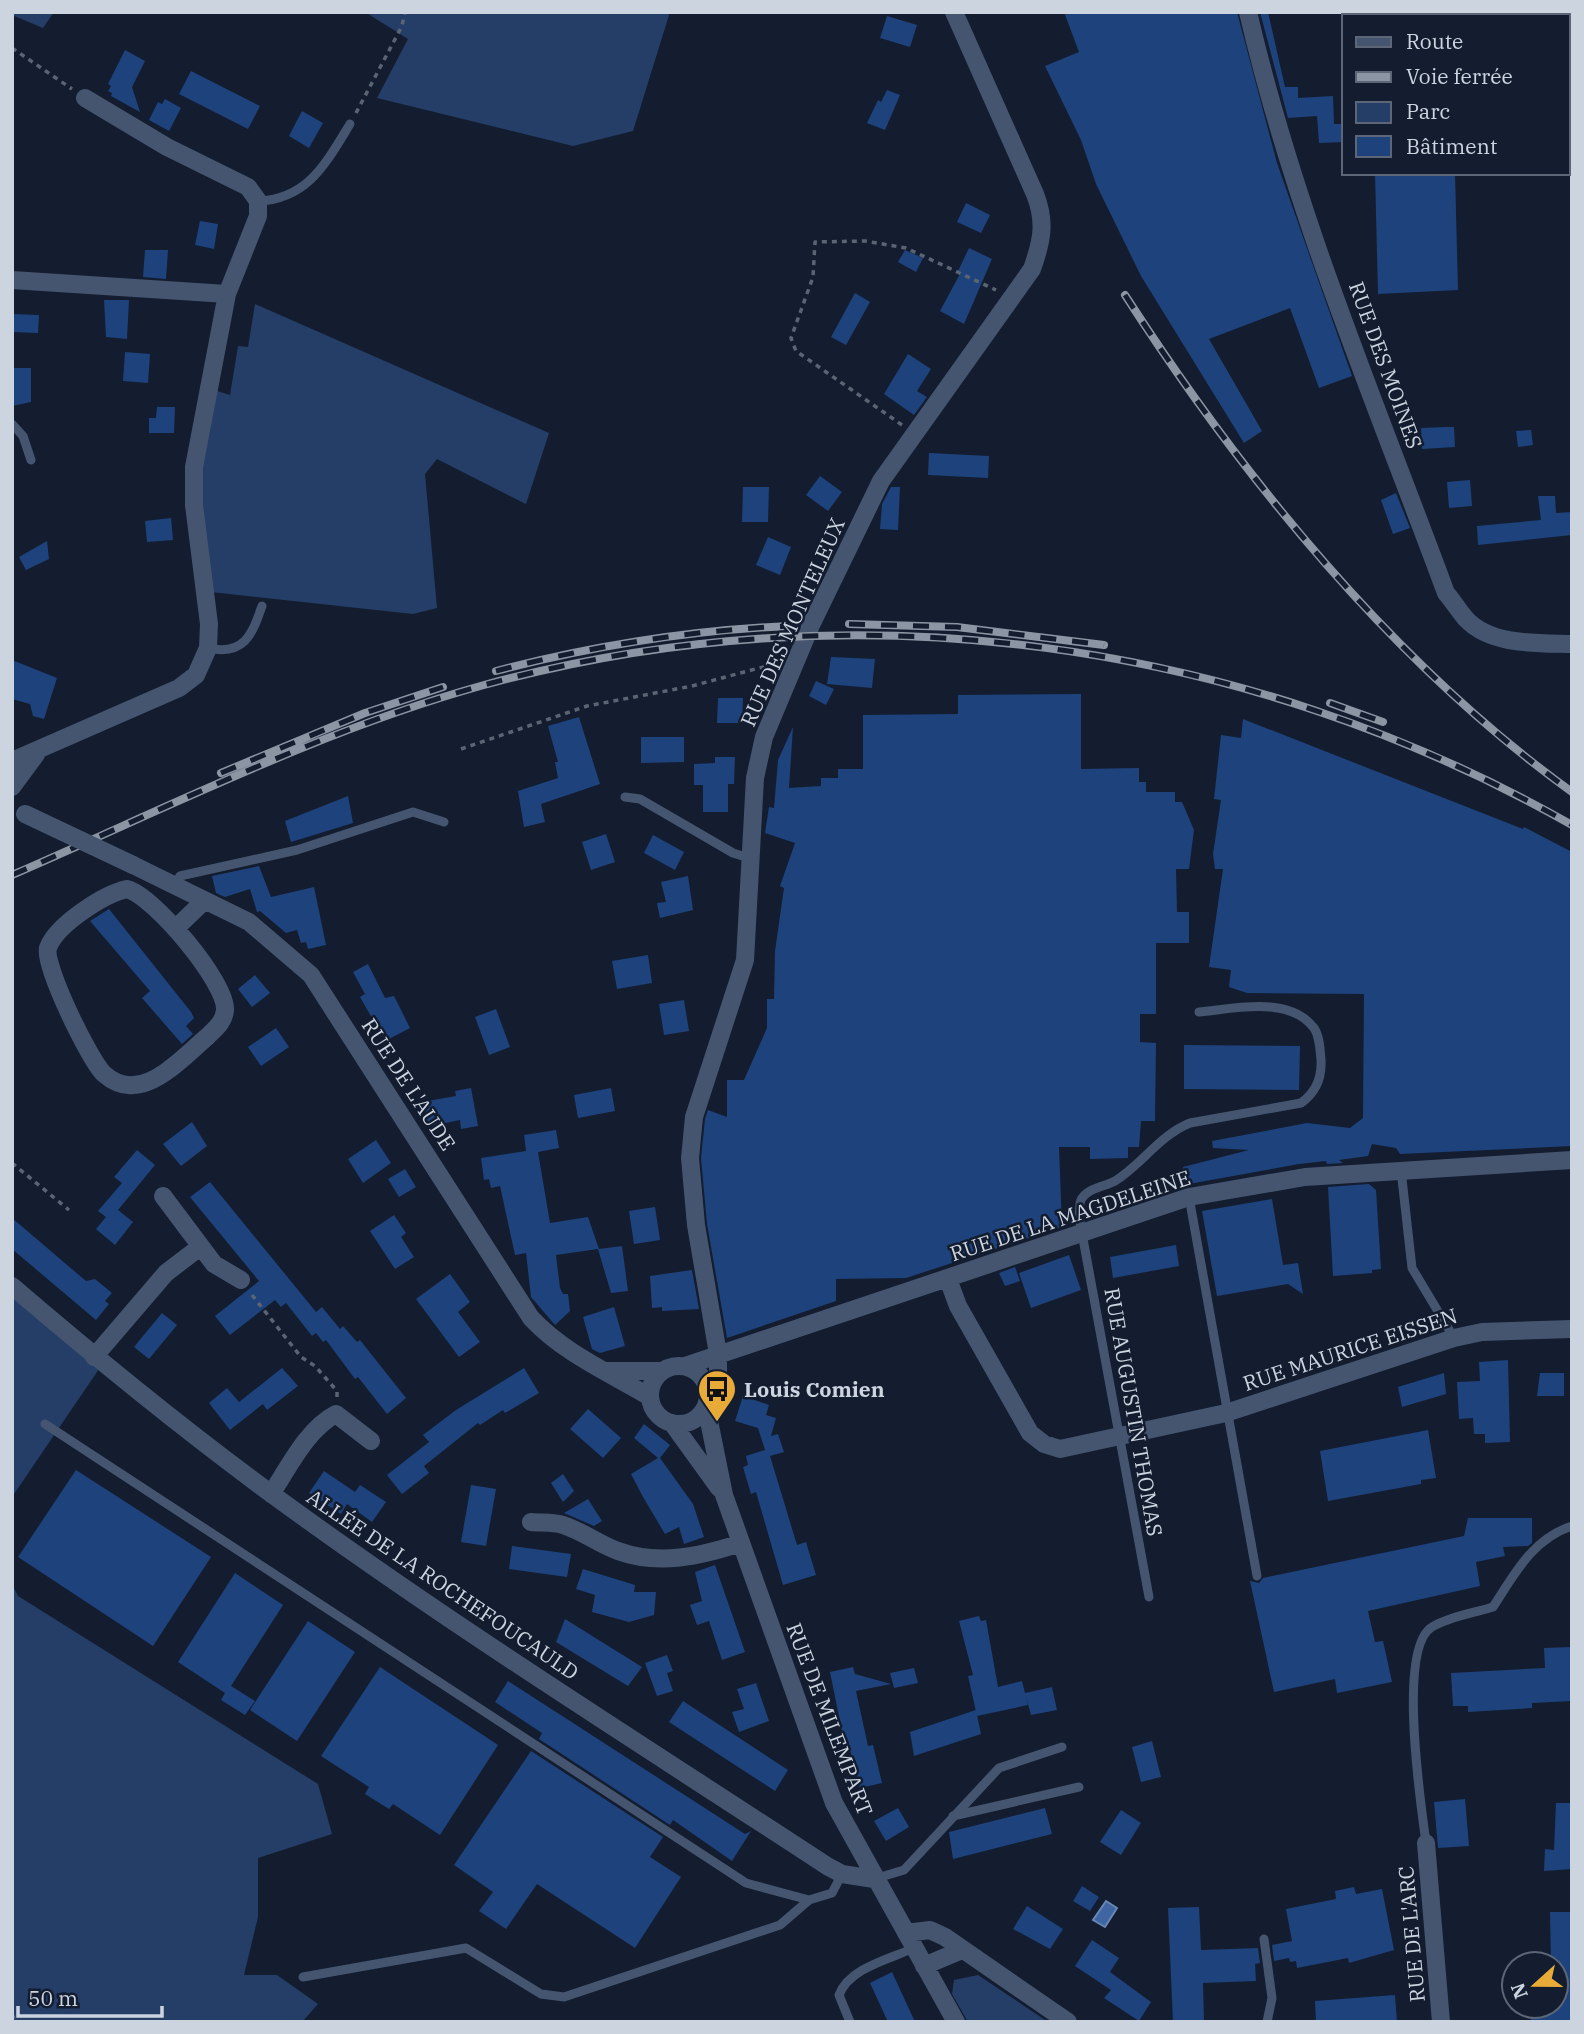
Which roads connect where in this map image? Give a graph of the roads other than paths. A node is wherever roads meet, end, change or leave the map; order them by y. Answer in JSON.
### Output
{"nodes":[{"id":1,"x":954,"y":12,"type":"edge"},
{"id":2,"x":1248,"y":12,"type":"edge"},
{"id":3,"x":85,"y":98,"type":"road end"},
{"id":4,"x":350,"y":124,"type":"road end"},
{"id":5,"x":258,"y":201,"type":"junction"},
{"id":6,"x":12,"y":280,"type":"edge"},
{"id":7,"x":227,"y":294,"type":"junction"},
{"id":8,"x":12,"y":424,"type":"edge"},
{"id":9,"x":31,"y":460,"type":"dead end"},
{"id":10,"x":262,"y":606,"type":"dead end"},
{"id":11,"x":1572,"y":644,"type":"edge"},
{"id":12,"x":208,"y":648,"type":"junction"},
{"id":13,"x":37,"y":753,"type":"junction"},
{"id":14,"x":12,"y":761,"type":"edge"},
{"id":15,"x":12,"y":787,"type":"edge"},
{"id":16,"x":625,"y":797,"type":"dead end"},
{"id":17,"x":19,"y":810,"type":"edge"},
{"id":18,"x":444,"y":822,"type":"dead end"},
{"id":19,"x":752,"y":859,"type":"junction"},
{"id":20,"x":173,"y":886,"type":"junction"},
{"id":21,"x":204,"y":901,"type":"junction"},
{"id":22,"x":176,"y":928,"type":"junction"},
{"id":23,"x":1199,"y":1012,"type":"dead end"},
{"id":24,"x":1572,"y":1160,"type":"edge"},
{"id":25,"x":1401,"y":1169,"type":"junction"},
{"id":26,"x":163,"y":1196,"type":"dead end"},
{"id":27,"x":1189,"y":1197,"type":"junction"},
{"id":28,"x":1084,"y":1233,"type":"junction"},
{"id":29,"x":200,"y":1247,"type":"junction"},
{"id":30,"x":948,"y":1279,"type":"junction"},
{"id":31,"x":241,"y":1280,"type":"road end"},
{"id":32,"x":12,"y":1286,"type":"edge"},
{"id":33,"x":1572,"y":1329,"type":"edge"},
{"id":34,"x":1454,"y":1338,"type":"junction"},
{"id":35,"x":718,"y":1354,"type":"junction"},
{"id":36,"x":94,"y":1357,"type":"junction"},
{"id":37,"x":685,"y":1366,"type":"junction"},
{"id":38,"x":607,"y":1371,"type":"junction"},
{"id":39,"x":663,"y":1371,"type":"junction"},
{"id":40,"x":650,"y":1397,"type":"junction"},
{"id":41,"x":707,"y":1399,"type":"junction"},
{"id":42,"x":1226,"y":1413,"type":"junction"},
{"id":43,"x":672,"y":1423,"type":"junction"},
{"id":44,"x":45,"y":1424,"type":"dead end"},
{"id":45,"x":1121,"y":1435,"type":"junction"},
{"id":46,"x":371,"y":1441,"type":"dead end"},
{"id":47,"x":271,"y":1494,"type":"junction"},
{"id":48,"x":724,"y":1495,"type":"junction"},
{"id":49,"x":531,"y":1522,"type":"dead end"},
{"id":50,"x":1572,"y":1526,"type":"edge"},
{"id":51,"x":741,"y":1543,"type":"junction"},
{"id":52,"x":1256,"y":1576,"type":"dead end"},
{"id":53,"x":1149,"y":1597,"type":"dead end"},
{"id":54,"x":1062,"y":1747,"type":"dead end"},
{"id":55,"x":1079,"y":1787,"type":"dead end"},
{"id":56,"x":951,"y":1816,"type":"junction"},
{"id":57,"x":1426,"y":1843,"type":"joint"},
{"id":58,"x":842,"y":1874,"type":"junction"},
{"id":59,"x":874,"y":1879,"type":"junction"},
{"id":60,"x":809,"y":1900,"type":"junction"},
{"id":61,"x":1264,"y":1939,"type":"dead end"},
{"id":62,"x":910,"y":1941,"type":"junction"},
{"id":63,"x":962,"y":1950,"type":"junction"},
{"id":64,"x":924,"y":1966,"type":"junction"},
{"id":65,"x":303,"y":1977,"type":"dead end"},
{"id":66,"x":850,"y":2022,"type":"edge"},
{"id":67,"x":956,"y":2022,"type":"edge"},
{"id":68,"x":1068,"y":2022,"type":"edge"},
{"id":69,"x":1267,"y":2022,"type":"edge"},
{"id":70,"x":1441,"y":2022,"type":"edge"}],
"edges":[{"from":1,"to":19,"type":"street","name":"RUE DES MONTELEUX"},
{"from":2,"to":11,"type":"street","name":"RUE DES MOINES"},
{"from":3,"to":5,"type":"street"},
{"from":4,"to":5,"type":"lane"},
{"from":5,"to":7,"type":"street"},
{"from":6,"to":7,"type":"street"},
{"from":7,"to":12,"type":"street"},
{"from":8,"to":9,"type":"lane"},
{"from":10,"to":12,"type":"lane"},
{"from":12,"to":13,"type":"street"},
{"from":13,"to":14,"type":"street"},
{"from":13,"to":15,"type":"street"},
{"from":16,"to":19,"type":"lane"},
{"from":17,"to":20,"type":"street","name":"RUE DE L'AUDE","bridge":true},
{"from":18,"to":20,"type":"lane"},
{"from":19,"to":35,"type":"street","name":"RUE DES MONTELEUX"},
{"from":20,"to":21,"type":"street","name":"RUE DE L'AUDE"},
{"from":21,"to":22,"type":"street"},
{"from":21,"to":38,"type":"street","name":"RUE DE L'AUDE"},
{"from":22,"to":22,"type":"street"},
{"from":23,"to":28,"type":"lane","name":"RUE AUGUSTIN THOMAS"},
{"from":24,"to":25,"type":"street","name":"RUE DE LA MAGDELEINE"},
{"from":25,"to":27,"type":"street","name":"RUE DE LA MAGDELEINE"},
{"from":25,"to":34,"type":"lane"},
{"from":26,"to":29,"type":"street"},
{"from":27,"to":28,"type":"street","name":"RUE DE LA MAGDELEINE"},
{"from":27,"to":42,"type":"lane"},
{"from":28,"to":30,"type":"street","name":"RUE DE LA MAGDELEINE"},
{"from":28,"to":45,"type":"lane","name":"RUE AUGUSTIN THOMAS"},
{"from":29,"to":31,"type":"street"},
{"from":29,"to":36,"type":"street"},
{"from":30,"to":35,"type":"street","name":"RUE DE LA MAGDELEINE"},
{"from":30,"to":45,"type":"street","name":"RUE MAURICE EISSEN"},
{"from":32,"to":36,"type":"street","name":"ALLÉE DE LA ROCHEFOUCAULD"},
{"from":33,"to":34,"type":"street","name":"RUE MAURICE EISSEN"},
{"from":34,"to":42,"type":"street","name":"RUE MAURICE EISSEN"},
{"from":35,"to":37,"type":"street","name":"RUE DE LA MAGDELEINE"},
{"from":35,"to":41,"type":"street"},
{"from":36,"to":47,"type":"street","name":"ALLÉE DE LA ROCHEFOUCAULD"},
{"from":37,"to":39,"type":"street"},
{"from":37,"to":41,"type":"street"},
{"from":38,"to":39,"type":"street"},
{"from":38,"to":40,"type":"street","name":"RUE DE L'AUDE"},
{"from":39,"to":40,"type":"street"},
{"from":40,"to":43,"type":"street"},
{"from":41,"to":43,"type":"street"},
{"from":41,"to":48,"type":"street","name":"RUE DE MILEMPART"},
{"from":42,"to":45,"type":"street","name":"RUE MAURICE EISSEN"},
{"from":42,"to":52,"type":"lane"},
{"from":43,"to":48,"type":"street","name":"RUE DE MILEMPART"},
{"from":44,"to":60,"type":"lane"},
{"from":45,"to":53,"type":"lane","name":"RUE AUGUSTIN THOMAS"},
{"from":46,"to":47,"type":"street"},
{"from":47,"to":58,"type":"street","name":"ALLÉE DE LA ROCHEFOUCAULD"},
{"from":48,"to":51,"type":"street","name":"RUE DE MILEMPART"},
{"from":49,"to":51,"type":"street"},
{"from":50,"to":57,"type":"lane"},
{"from":51,"to":59,"type":"street","name":"RUE DE MILEMPART"},
{"from":54,"to":56,"type":"lane"},
{"from":55,"to":56,"type":"lane"},
{"from":56,"to":59,"type":"lane"},
{"from":57,"to":70,"type":"street","name":"RUE DE L'ARC"},
{"from":58,"to":59,"type":"street","name":"ALLÉE DE LA ROCHEFOUCAULD"},
{"from":58,"to":60,"type":"lane"},
{"from":59,"to":62,"type":"street","name":"RUE DE MILEMPART"},
{"from":60,"to":65,"type":"lane"},
{"from":61,"to":69,"type":"lane"},
{"from":62,"to":63,"type":"street"},
{"from":62,"to":64,"type":"street","name":"RUE DE MILEMPART"},
{"from":62,"to":66,"type":"lane"},
{"from":63,"to":64,"type":"street"},
{"from":63,"to":68,"type":"street"},
{"from":64,"to":67,"type":"street","name":"RUE DE MILEMPART"}]}
